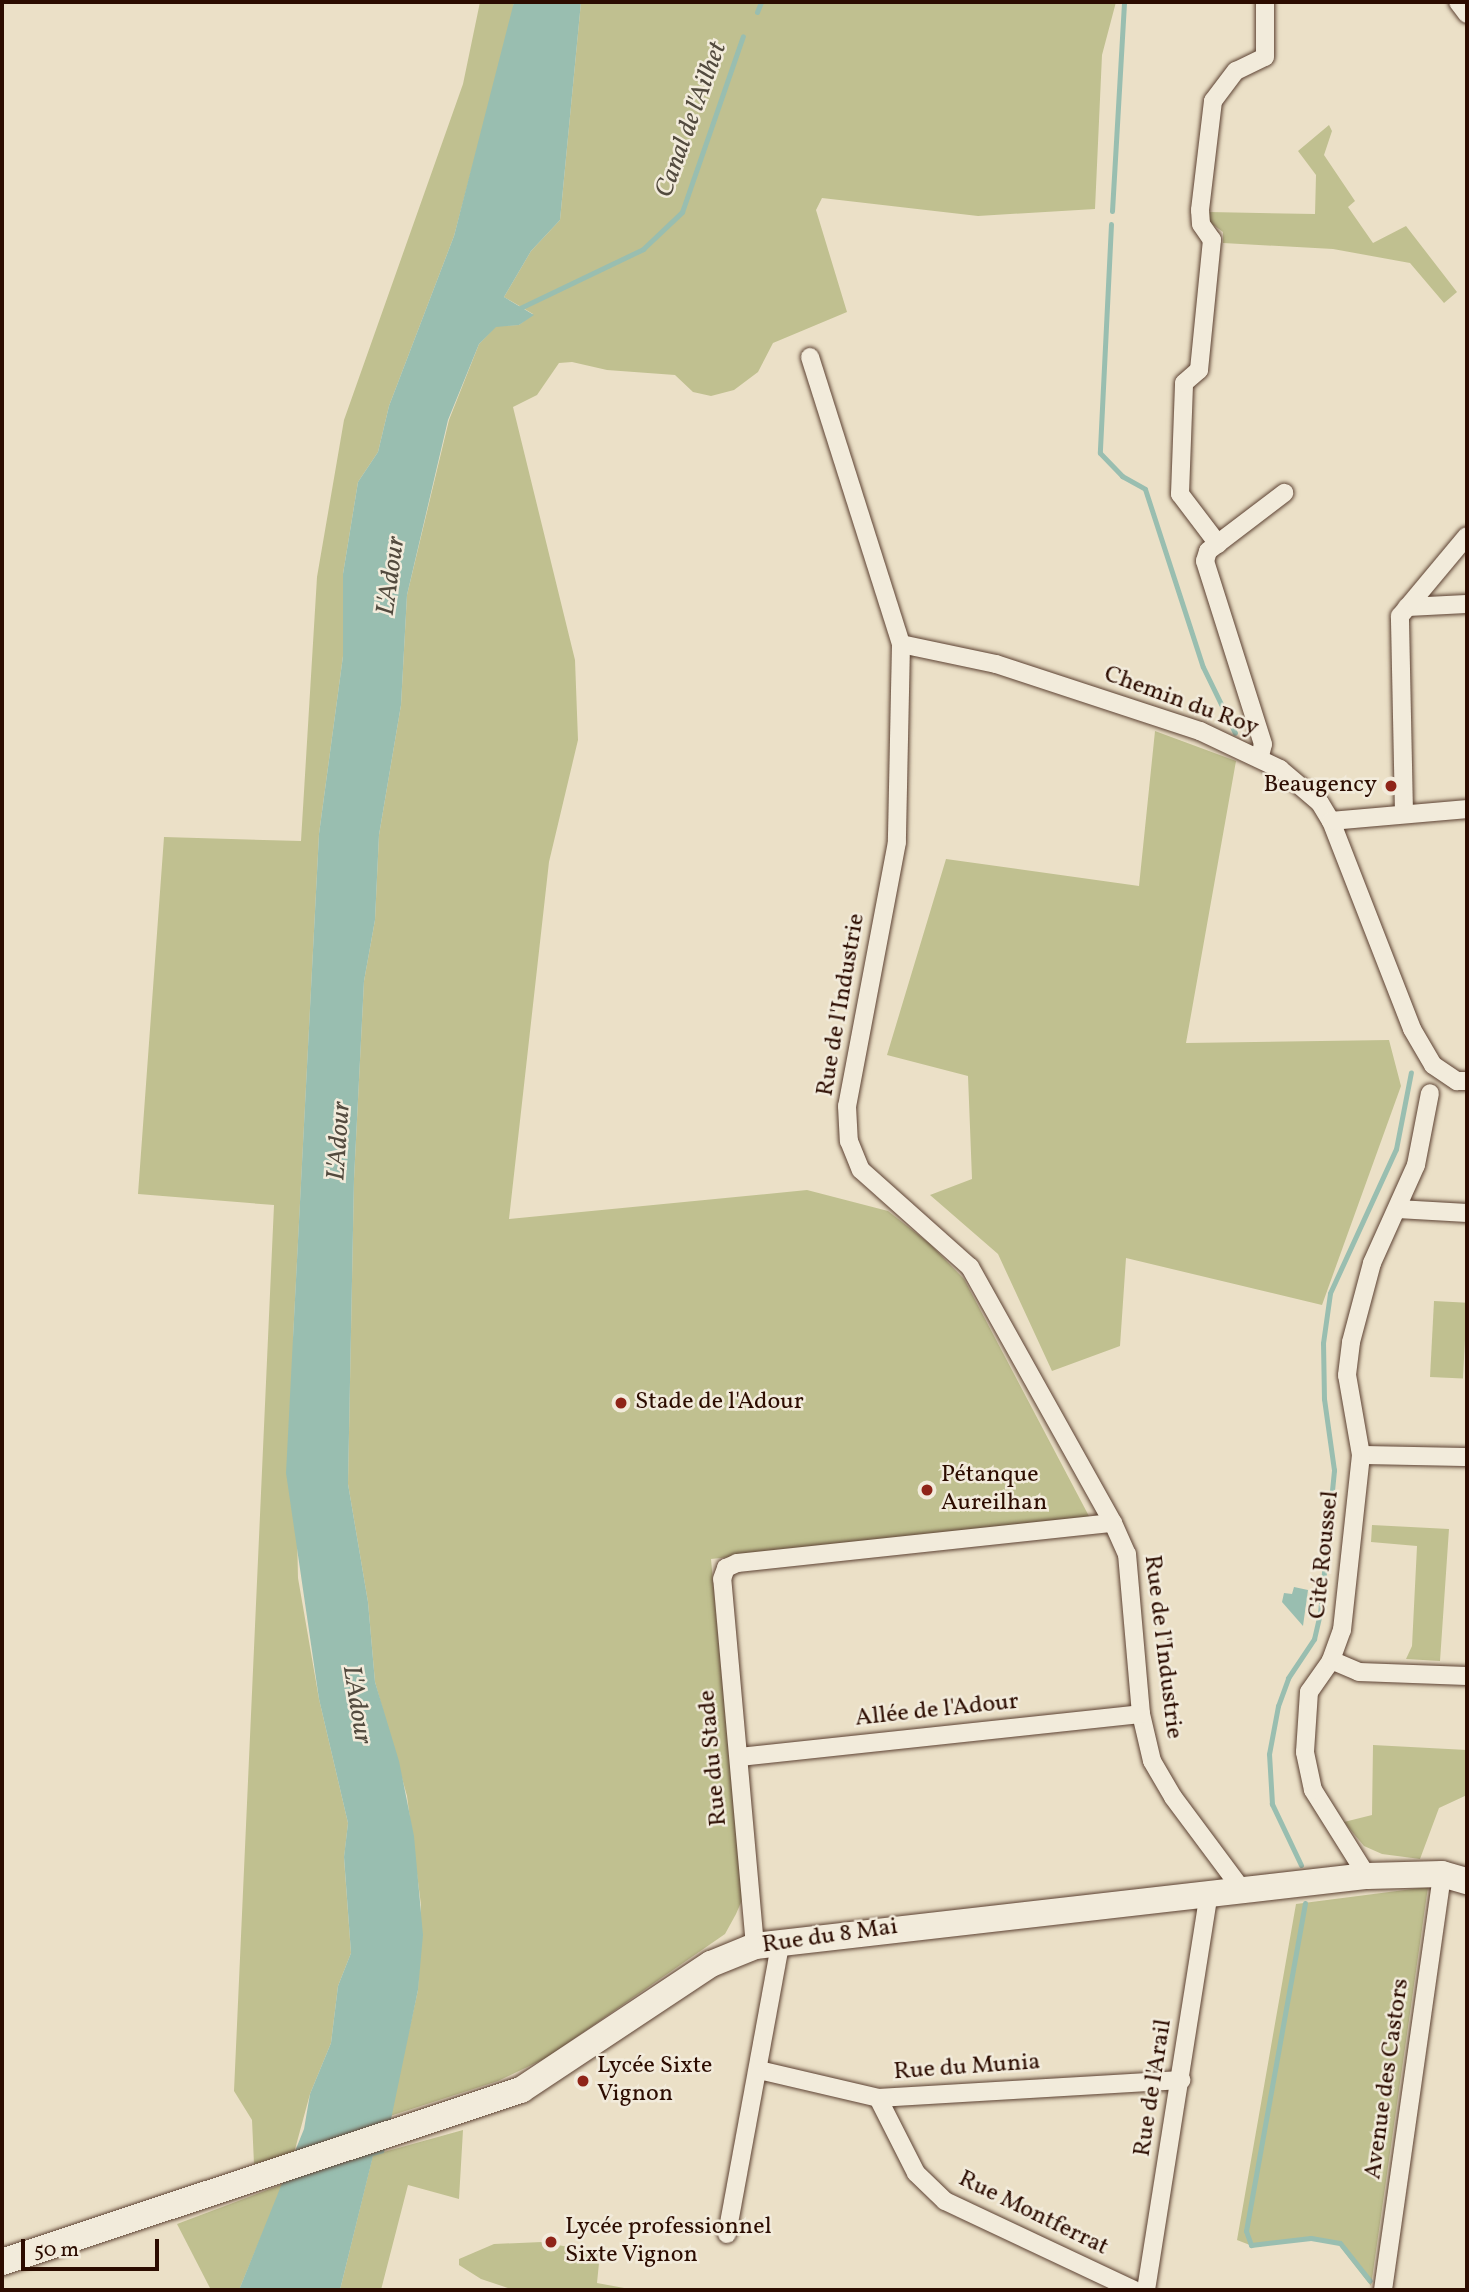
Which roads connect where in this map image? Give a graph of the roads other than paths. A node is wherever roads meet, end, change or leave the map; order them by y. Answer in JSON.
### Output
{"nodes":[{"id":1,"x":1265,"y":2,"type":"edge"},
{"id":2,"x":1458,"y":2,"type":"edge"},
{"id":3,"x":1467,"y":14,"type":"edge"},
{"id":4,"x":810,"y":358,"type":"dead end"},
{"id":5,"x":1284,"y":494,"type":"dead end"},
{"id":6,"x":1467,"y":536,"type":"edge"},
{"id":7,"x":1218,"y":544,"type":"junction"},
{"id":8,"x":1467,"y":604,"type":"edge"},
{"id":9,"x":1407,"y":607,"type":"junction"},
{"id":10,"x":901,"y":644,"type":"junction"},
{"id":11,"x":1260,"y":756,"type":"junction"},
{"id":12,"x":1467,"y":809,"type":"edge"},
{"id":13,"x":1404,"y":812,"type":"junction"},
{"id":14,"x":1331,"y":821,"type":"junction"},
{"id":15,"x":1467,"y":1081,"type":"edge"},
{"id":16,"x":1430,"y":1093,"type":"dead end"},
{"id":17,"x":1398,"y":1209,"type":"junction"},
{"id":18,"x":1467,"y":1213,"type":"edge"},
{"id":19,"x":1362,"y":1455,"type":"junction"},
{"id":20,"x":1467,"y":1457,"type":"edge"},
{"id":21,"x":1113,"y":1523,"type":"junction"},
{"id":22,"x":1331,"y":1660,"type":"junction"},
{"id":23,"x":1467,"y":1676,"type":"edge"},
{"id":24,"x":1141,"y":1714,"type":"junction"},
{"id":25,"x":739,"y":1757,"type":"junction"},
{"id":26,"x":1367,"y":1876,"type":"junction"},
{"id":27,"x":1455,"y":1877,"type":"edge"},
{"id":28,"x":1243,"y":1891,"type":"junction"},
{"id":29,"x":1209,"y":1894,"type":"junction"},
{"id":30,"x":781,"y":1940,"type":"junction"},
{"id":31,"x":755,"y":1945,"type":"junction"},
{"id":32,"x":759,"y":2070,"type":"junction"},
{"id":33,"x":1181,"y":2080,"type":"junction"},
{"id":34,"x":878,"y":2098,"type":"junction"},
{"id":35,"x":727,"y":2234,"type":"dead end"},
{"id":36,"x":2,"y":2262,"type":"edge"},
{"id":37,"x":1134,"y":2290,"type":"edge"},
{"id":38,"x":1146,"y":2290,"type":"edge"},
{"id":39,"x":1383,"y":2290,"type":"edge"}],
"edges":[{"from":1,"to":7,"type":"street"},
{"from":2,"to":3,"type":"street"},
{"from":4,"to":10,"type":"street","name":"Rue de l'Industrie"},
{"from":5,"to":7,"type":"street"},
{"from":6,"to":9,"type":"street"},
{"from":7,"to":11,"type":"street"},
{"from":8,"to":9,"type":"street"},
{"from":9,"to":13,"type":"street"},
{"from":10,"to":11,"type":"street","name":"Chemin du Roy"},
{"from":10,"to":21,"type":"street","name":"Rue de l'Industrie"},
{"from":11,"to":14,"type":"street","name":"Chemin du Roy"},
{"from":12,"to":13,"type":"street"},
{"from":13,"to":14,"type":"street"},
{"from":14,"to":15,"type":"street","name":"Chemin du Roy"},
{"from":16,"to":17,"type":"street","name":"Cité Roussel"},
{"from":17,"to":18,"type":"street"},
{"from":17,"to":19,"type":"street","name":"Cité Roussel"},
{"from":19,"to":20,"type":"street"},
{"from":19,"to":22,"type":"street","name":"Cité Roussel"},
{"from":21,"to":24,"type":"street","name":"Rue de l'Industrie"},
{"from":21,"to":25,"type":"street","name":"Rue du Stade"},
{"from":22,"to":23,"type":"street"},
{"from":22,"to":26,"type":"street","name":"Cité Roussel"},
{"from":24,"to":25,"type":"street","name":"Allée de l'Adour"},
{"from":24,"to":28,"type":"street","name":"Rue de l'Industrie"},
{"from":25,"to":31,"type":"street","name":"Rue du Stade"},
{"from":26,"to":27,"type":"street","name":"Rue du 8 Mai"},
{"from":26,"to":28,"type":"street","name":"Rue du 8 Mai"},
{"from":27,"to":39,"type":"street","name":"Avenue des Castors"},
{"from":28,"to":29,"type":"street","name":"Rue du 8 Mai"},
{"from":29,"to":30,"type":"street","name":"Rue du 8 Mai"},
{"from":29,"to":33,"type":"street","name":"Rue de l'Arail"},
{"from":30,"to":31,"type":"street","name":"Rue du 8 Mai"},
{"from":30,"to":32,"type":"street"},
{"from":31,"to":36,"type":"street","name":"Rue du 8 Mai"},
{"from":32,"to":34,"type":"street","name":"Rue du Munia"},
{"from":32,"to":35,"type":"street"},
{"from":33,"to":34,"type":"street","name":"Rue du Munia"},
{"from":33,"to":38,"type":"street","name":"Rue de l'Arail"},
{"from":34,"to":37,"type":"street","name":"Rue Montferrat"}]}
